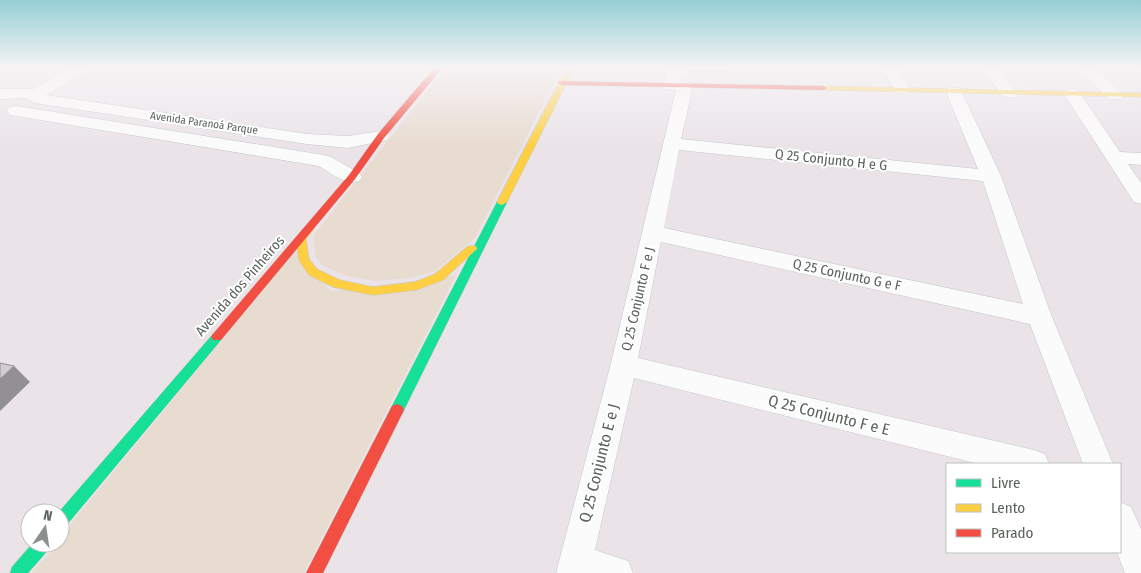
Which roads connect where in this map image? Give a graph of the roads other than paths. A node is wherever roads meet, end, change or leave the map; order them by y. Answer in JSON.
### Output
{"nodes":[{"id":1,"x":32,"y":94,"type":"edge"},
{"id":2,"x":40,"y":94,"type":"edge"},
{"id":3,"x":417,"y":94,"type":"edge"},
{"id":4,"x":557,"y":94,"type":"edge"},
{"id":5,"x":677,"y":94,"type":"edge"},
{"id":6,"x":955,"y":94,"type":"edge"},
{"id":7,"x":1056,"y":94,"type":"edge"},
{"id":8,"x":1072,"y":94,"type":"junction"},
{"id":9,"x":1115,"y":95,"type":"joint"},
{"id":10,"x":1141,"y":95,"type":"edge"},
{"id":11,"x":35,"y":97,"type":"junction"},
{"id":12,"x":5,"y":114,"type":"edge"},
{"id":13,"x":381,"y":136,"type":"junction"},
{"id":14,"x":671,"y":144,"type":"junction"},
{"id":15,"x":1116,"y":158,"type":"junction"},
{"id":16,"x":1141,"y":159,"type":"edge"},
{"id":17,"x":991,"y":176,"type":"junction"},
{"id":18,"x":352,"y":177,"type":"junction"},
{"id":19,"x":1141,"y":198,"type":"edge"},
{"id":20,"x":319,"y":217,"type":"junction"},
{"id":21,"x":653,"y":233,"type":"junction"},
{"id":22,"x":483,"y":240,"type":"junction"},
{"id":23,"x":1040,"y":317,"type":"junction"},
{"id":24,"x":624,"y":365,"type":"junction"},
{"id":25,"x":1030,"y":463,"type":"edge"},
{"id":26,"x":1098,"y":463,"type":"edge"},
{"id":27,"x":70,"y":510,"type":"edge"},
{"id":28,"x":1130,"y":532,"type":"edge"},
{"id":29,"x":35,"y":553,"type":"edge"},
{"id":30,"x":574,"y":568,"type":"edge"},
{"id":31,"x":1141,"y":570,"type":"edge"},
{"id":32,"x":18,"y":573,"type":"edge"},
{"id":33,"x":314,"y":573,"type":"edge"},
{"id":34,"x":616,"y":573,"type":"edge"}],
"edges":[{"from":1,"to":11,"type":"street","name":"Avenida Paranoá Parque"},
{"from":2,"to":11,"type":"street"},
{"from":3,"to":13,"type":"street","name":"Avenida dos Pinheiros"},
{"from":4,"to":22,"type":"street"},
{"from":5,"to":14,"type":"street","name":"Q 25 Conjunto F e J"},
{"from":6,"to":17,"type":"street"},
{"from":7,"to":8,"type":"street"},
{"from":8,"to":9,"type":"street"},
{"from":8,"to":15,"type":"street"},
{"from":9,"to":10,"type":"street"},
{"from":11,"to":12,"type":"street"},
{"from":11,"to":13,"type":"street","name":"Avenida Paranoá Parque"},
{"from":12,"to":18,"type":"street","name":"Avenida Paranoá Parque"},
{"from":13,"to":18,"type":"street","name":"Avenida dos Pinheiros"},
{"from":14,"to":17,"type":"street","name":"Q 25 Conjunto H e G"},
{"from":14,"to":21,"type":"street","name":"Q 25 Conjunto F e J"},
{"from":15,"to":16,"type":"street"},
{"from":15,"to":19,"type":"street"},
{"from":17,"to":23,"type":"street"},
{"from":18,"to":20,"type":"street","name":"Avenida dos Pinheiros"},
{"from":20,"to":22,"type":"street"},
{"from":20,"to":27,"type":"street","name":"Avenida dos Pinheiros"},
{"from":21,"to":23,"type":"street","name":"Q 25 Conjunto G e F"},
{"from":21,"to":24,"type":"street","name":"Q 25 Conjunto F e J"},
{"from":22,"to":33,"type":"street"},
{"from":23,"to":26,"type":"street"},
{"from":24,"to":25,"type":"street","name":"Q 25 Conjunto F e E"},
{"from":24,"to":30,"type":"street","name":"Q 25 Conjunto E e J"},
{"from":28,"to":31,"type":"street"},
{"from":29,"to":32,"type":"street"},
{"from":30,"to":34,"type":"street"}]}
